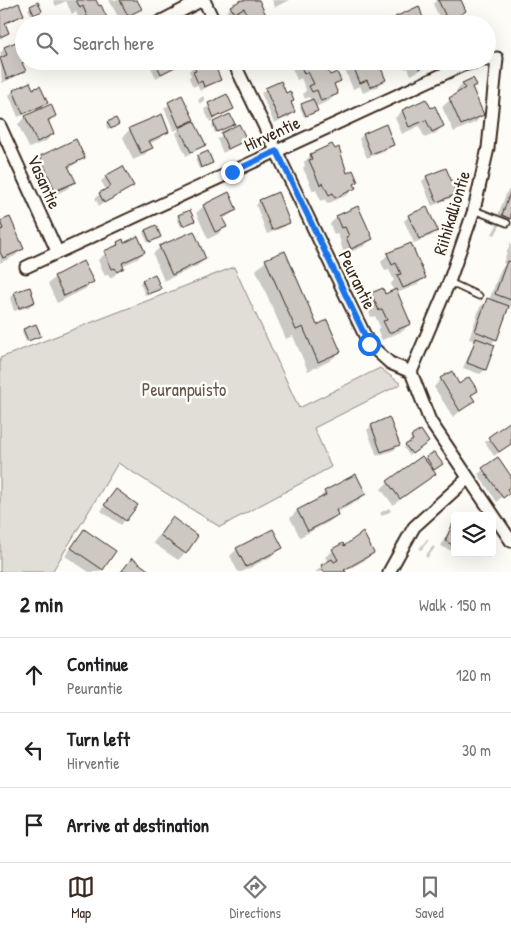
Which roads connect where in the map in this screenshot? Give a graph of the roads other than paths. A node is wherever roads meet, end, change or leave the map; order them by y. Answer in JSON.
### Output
{"nodes":[{"id":1,"x":203,"y":0,"type":"edge"},
{"id":2,"x":174,"y":15,"type":"edge"},
{"id":3,"x":210,"y":15,"type":"edge"},
{"id":4,"x":237,"y":70,"type":"edge"},
{"id":5,"x":452,"y":70,"type":"edge"},
{"id":6,"x":492,"y":70,"type":"edge"},
{"id":7,"x":0,"y":126,"type":"edge"},
{"id":8,"x":277,"y":151,"type":"junction"},
{"id":9,"x":474,"y":210,"type":"junction"},
{"id":10,"x":507,"y":223,"type":"dead end"},
{"id":11,"x":57,"y":251,"type":"junction"},
{"id":12,"x":26,"y":266,"type":"dead end"},
{"id":13,"x":449,"y":282,"type":"junction"},
{"id":14,"x":480,"y":296,"type":"dead end"},
{"id":15,"x":411,"y":372,"type":"junction"},
{"id":16,"x":468,"y":478,"type":"junction"},
{"id":17,"x":511,"y":541,"type":"edge"},
{"id":18,"x":389,"y":572,"type":"edge"}],
"edges":[{"from":1,"to":2,"type":"street"},
{"from":1,"to":3,"type":"street"},
{"from":4,"to":8,"type":"street","name":"Peurantie"},
{"from":5,"to":8,"type":"street","name":"Hirventie"},
{"from":6,"to":9,"type":"street","name":"Riihikalliontie"},
{"from":7,"to":11,"type":"street","name":"Vasantie"},
{"from":8,"to":11,"type":"street","name":"Hirventie"},
{"from":8,"to":15,"type":"street","name":"Peurantie"},
{"from":9,"to":10,"type":"lane"},
{"from":9,"to":13,"type":"street","name":"Riihikalliontie"},
{"from":11,"to":12,"type":"street","name":"Hirventie"},
{"from":13,"to":14,"type":"lane"},
{"from":13,"to":15,"type":"street","name":"Riihikalliontie"},
{"from":15,"to":16,"type":"street"},
{"from":16,"to":17,"type":"street"},
{"from":16,"to":18,"type":"street"}]}
